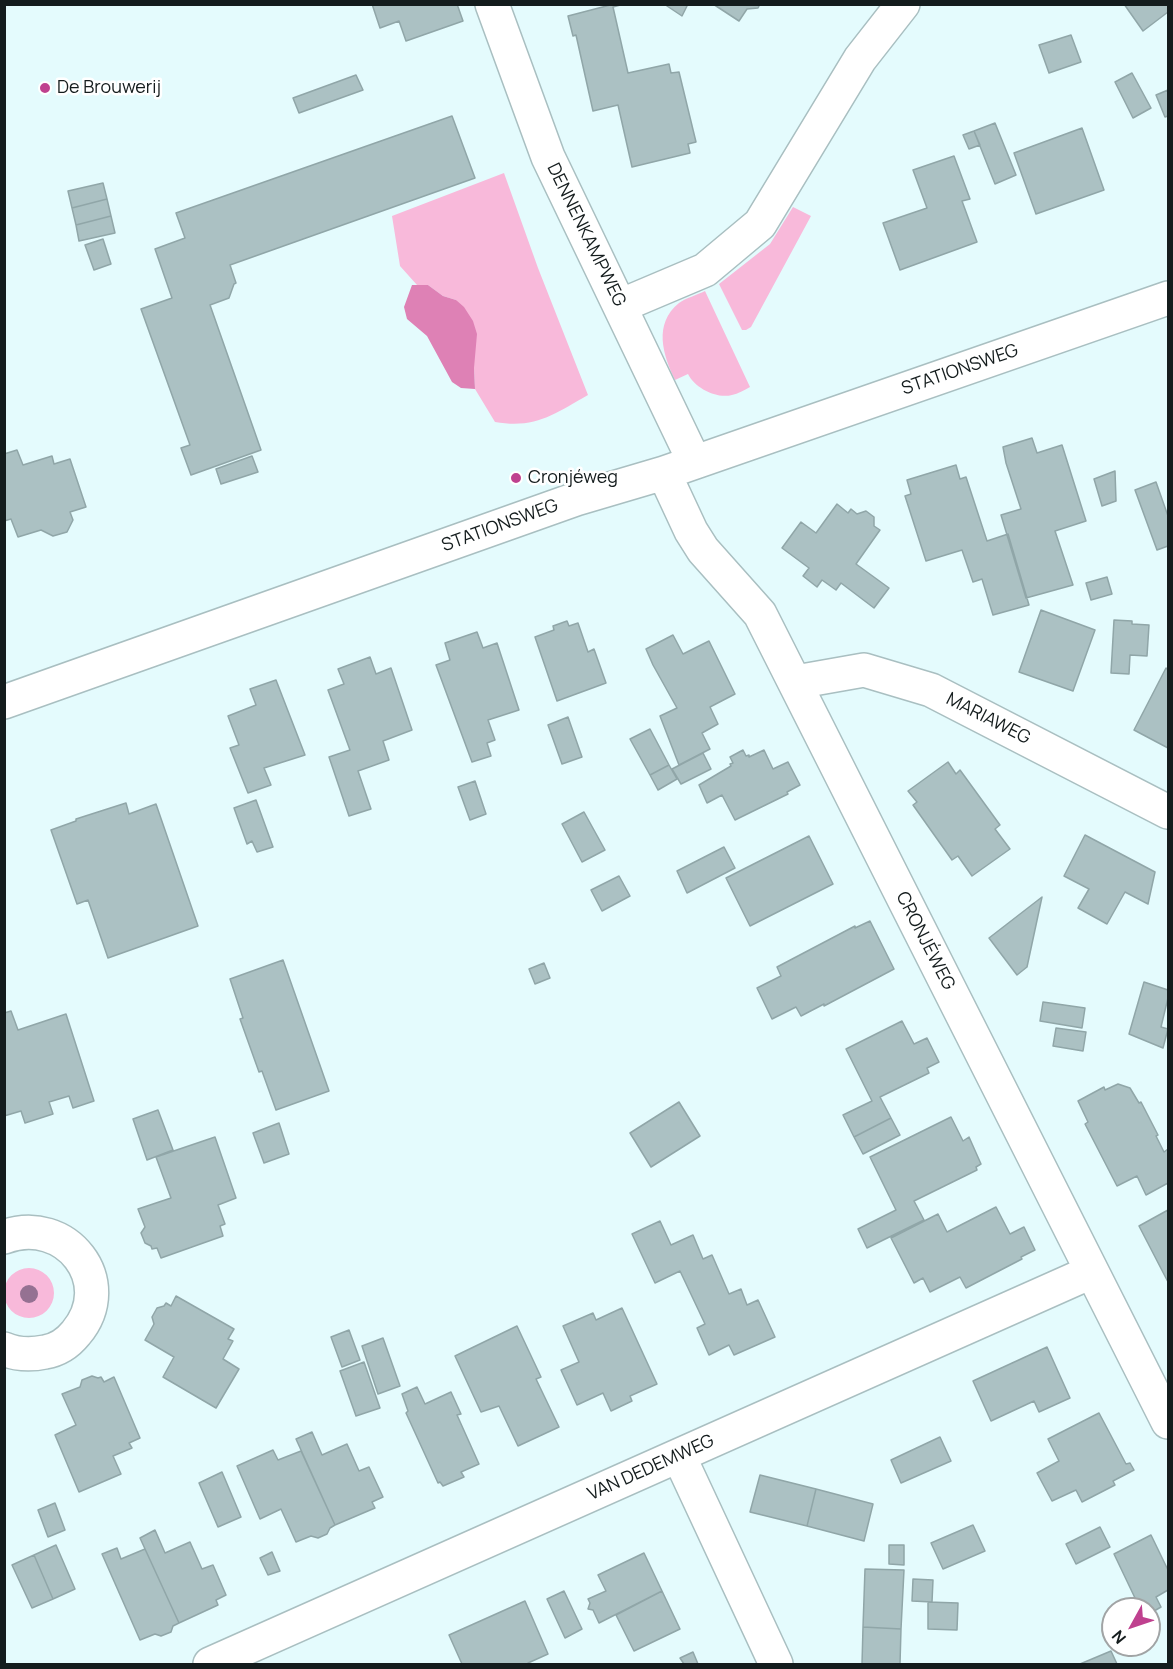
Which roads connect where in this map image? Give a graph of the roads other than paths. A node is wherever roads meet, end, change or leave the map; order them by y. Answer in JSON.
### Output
{"nodes":[{"id":1,"x":492,"y":4,"type":"edge"},
{"id":2,"x":903,"y":4,"type":"edge"},
{"id":3,"x":1168,"y":298,"type":"edge"},
{"id":4,"x":620,"y":306,"type":"junction"},
{"id":5,"x":694,"y":461,"type":"junction"},
{"id":6,"x":664,"y":473,"type":"junction"},
{"id":7,"x":795,"y":682,"type":"junction"},
{"id":8,"x":4,"y":702,"type":"edge"},
{"id":9,"x":1168,"y":812,"type":"edge"},
{"id":10,"x":4,"y":1237,"type":"edge"},
{"id":11,"x":1091,"y":1272,"type":"junction"},
{"id":12,"x":4,"y":1349,"type":"edge"},
{"id":13,"x":1168,"y":1422,"type":"edge"},
{"id":14,"x":679,"y":1456,"type":"junction"},
{"id":15,"x":210,"y":1665,"type":"edge"},
{"id":16,"x":776,"y":1665,"type":"edge"}],
"edges":[{"from":1,"to":4,"type":"street","name":"DENNENKAMPWEG"},
{"from":2,"to":4,"type":"street"},
{"from":3,"to":5,"type":"street","name":"STATIONSWEG"},
{"from":4,"to":5,"type":"street","name":"DENNENKAMPWEG"},
{"from":5,"to":6,"type":"street","name":"STATIONSWEG"},
{"from":6,"to":7,"type":"street","name":"CRONJÉWEG"},
{"from":6,"to":8,"type":"street","name":"STATIONSWEG"},
{"from":7,"to":9,"type":"street","name":"MARIAWEG"},
{"from":7,"to":11,"type":"street","name":"CRONJÉWEG"},
{"from":10,"to":12,"type":"street"},
{"from":11,"to":13,"type":"street","name":"CRONJÉWEG"},
{"from":11,"to":14,"type":"street","name":"VAN DEDEMWEG"},
{"from":14,"to":15,"type":"street","name":"VAN DEDEMWEG"},
{"from":14,"to":16,"type":"street"}]}
